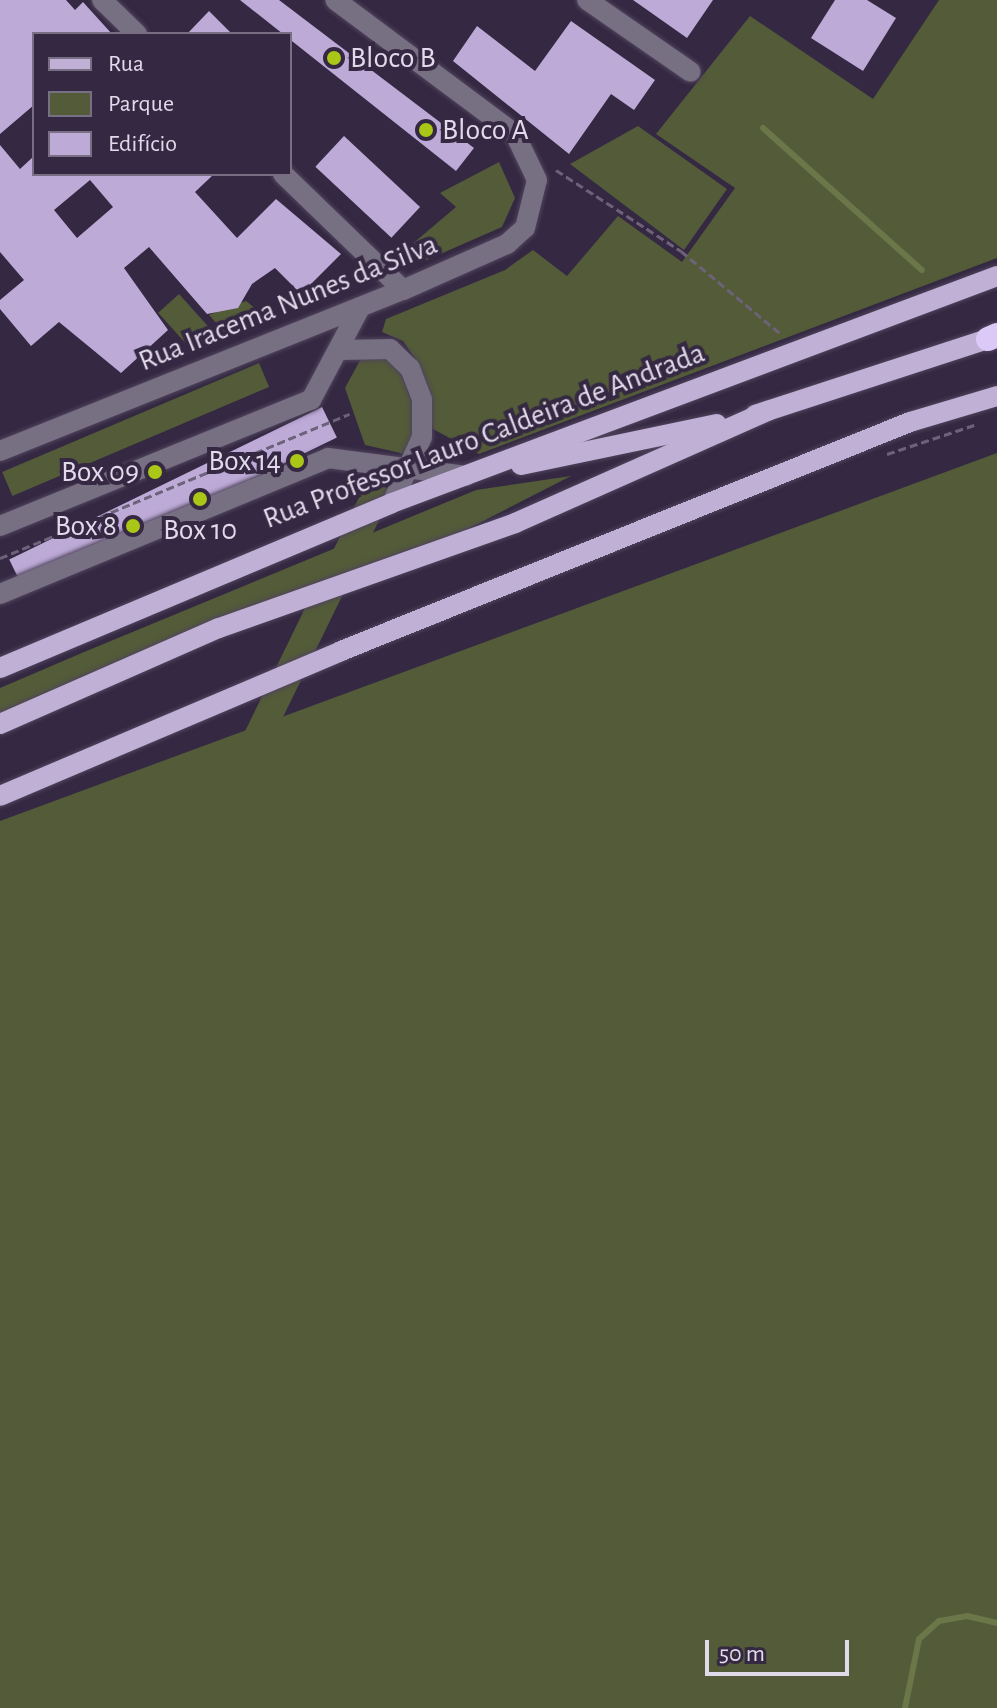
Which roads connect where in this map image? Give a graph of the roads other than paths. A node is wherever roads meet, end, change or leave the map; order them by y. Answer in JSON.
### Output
{"nodes":[{"id":1,"x":102,"y":0,"type":"edge"},
{"id":2,"x":335,"y":0,"type":"edge"},
{"id":3,"x":587,"y":0,"type":"edge"},
{"id":4,"x":135,"y":32,"type":"edge"},
{"id":5,"x":691,"y":72,"type":"dead end"},
{"id":6,"x":285,"y":176,"type":"edge"},
{"id":7,"x":997,"y":276,"type":"edge"},
{"id":8,"x":403,"y":290,"type":"junction"},
{"id":9,"x":360,"y":308,"type":"junction"},
{"id":10,"x":994,"y":337,"type":"edge"},
{"id":11,"x":342,"y":350,"type":"junction"},
{"id":12,"x":997,"y":396,"type":"edge"},
{"id":13,"x":768,"y":411,"type":"junction"},
{"id":14,"x":0,"y":451,"type":"edge"},
{"id":15,"x":406,"y":466,"type":"junction"},
{"id":16,"x":466,"y":476,"type":"junction"},
{"id":17,"x":392,"y":503,"type":"junction"},
{"id":18,"x":0,"y":526,"type":"edge"},
{"id":19,"x":0,"y":594,"type":"edge"},
{"id":20,"x":0,"y":668,"type":"edge"},
{"id":21,"x":0,"y":724,"type":"edge"},
{"id":22,"x":0,"y":796,"type":"edge"}],
"edges":[{"from":1,"to":4,"type":"street"},
{"from":2,"to":8,"type":"street","name":"Rua Iracema Nunes da Silva"},
{"from":3,"to":5,"type":"street"},
{"from":6,"to":8,"type":"street"},
{"from":7,"to":16,"type":"main road","name":"Rua Professor Lauro Caldeira de Andrada"},
{"from":8,"to":9,"type":"street","name":"Rua Iracema Nunes da Silva"},
{"from":9,"to":11,"type":"street"},
{"from":9,"to":14,"type":"street","name":"Rua Iracema Nunes da Silva"},
{"from":10,"to":13,"type":"main road"},
{"from":11,"to":15,"type":"street"},
{"from":11,"to":18,"type":"street"},
{"from":12,"to":22,"type":"main road"},
{"from":13,"to":16,"type":"main road"},
{"from":13,"to":21,"type":"main road"},
{"from":15,"to":16,"type":"street"},
{"from":15,"to":17,"type":"street"},
{"from":15,"to":19,"type":"street"},
{"from":16,"to":17,"type":"main road","name":"Rua Professor Lauro Caldeira de Andrada"},
{"from":17,"to":20,"type":"main road","name":"Rua Professor Lauro Caldeira de Andrada"}]}
